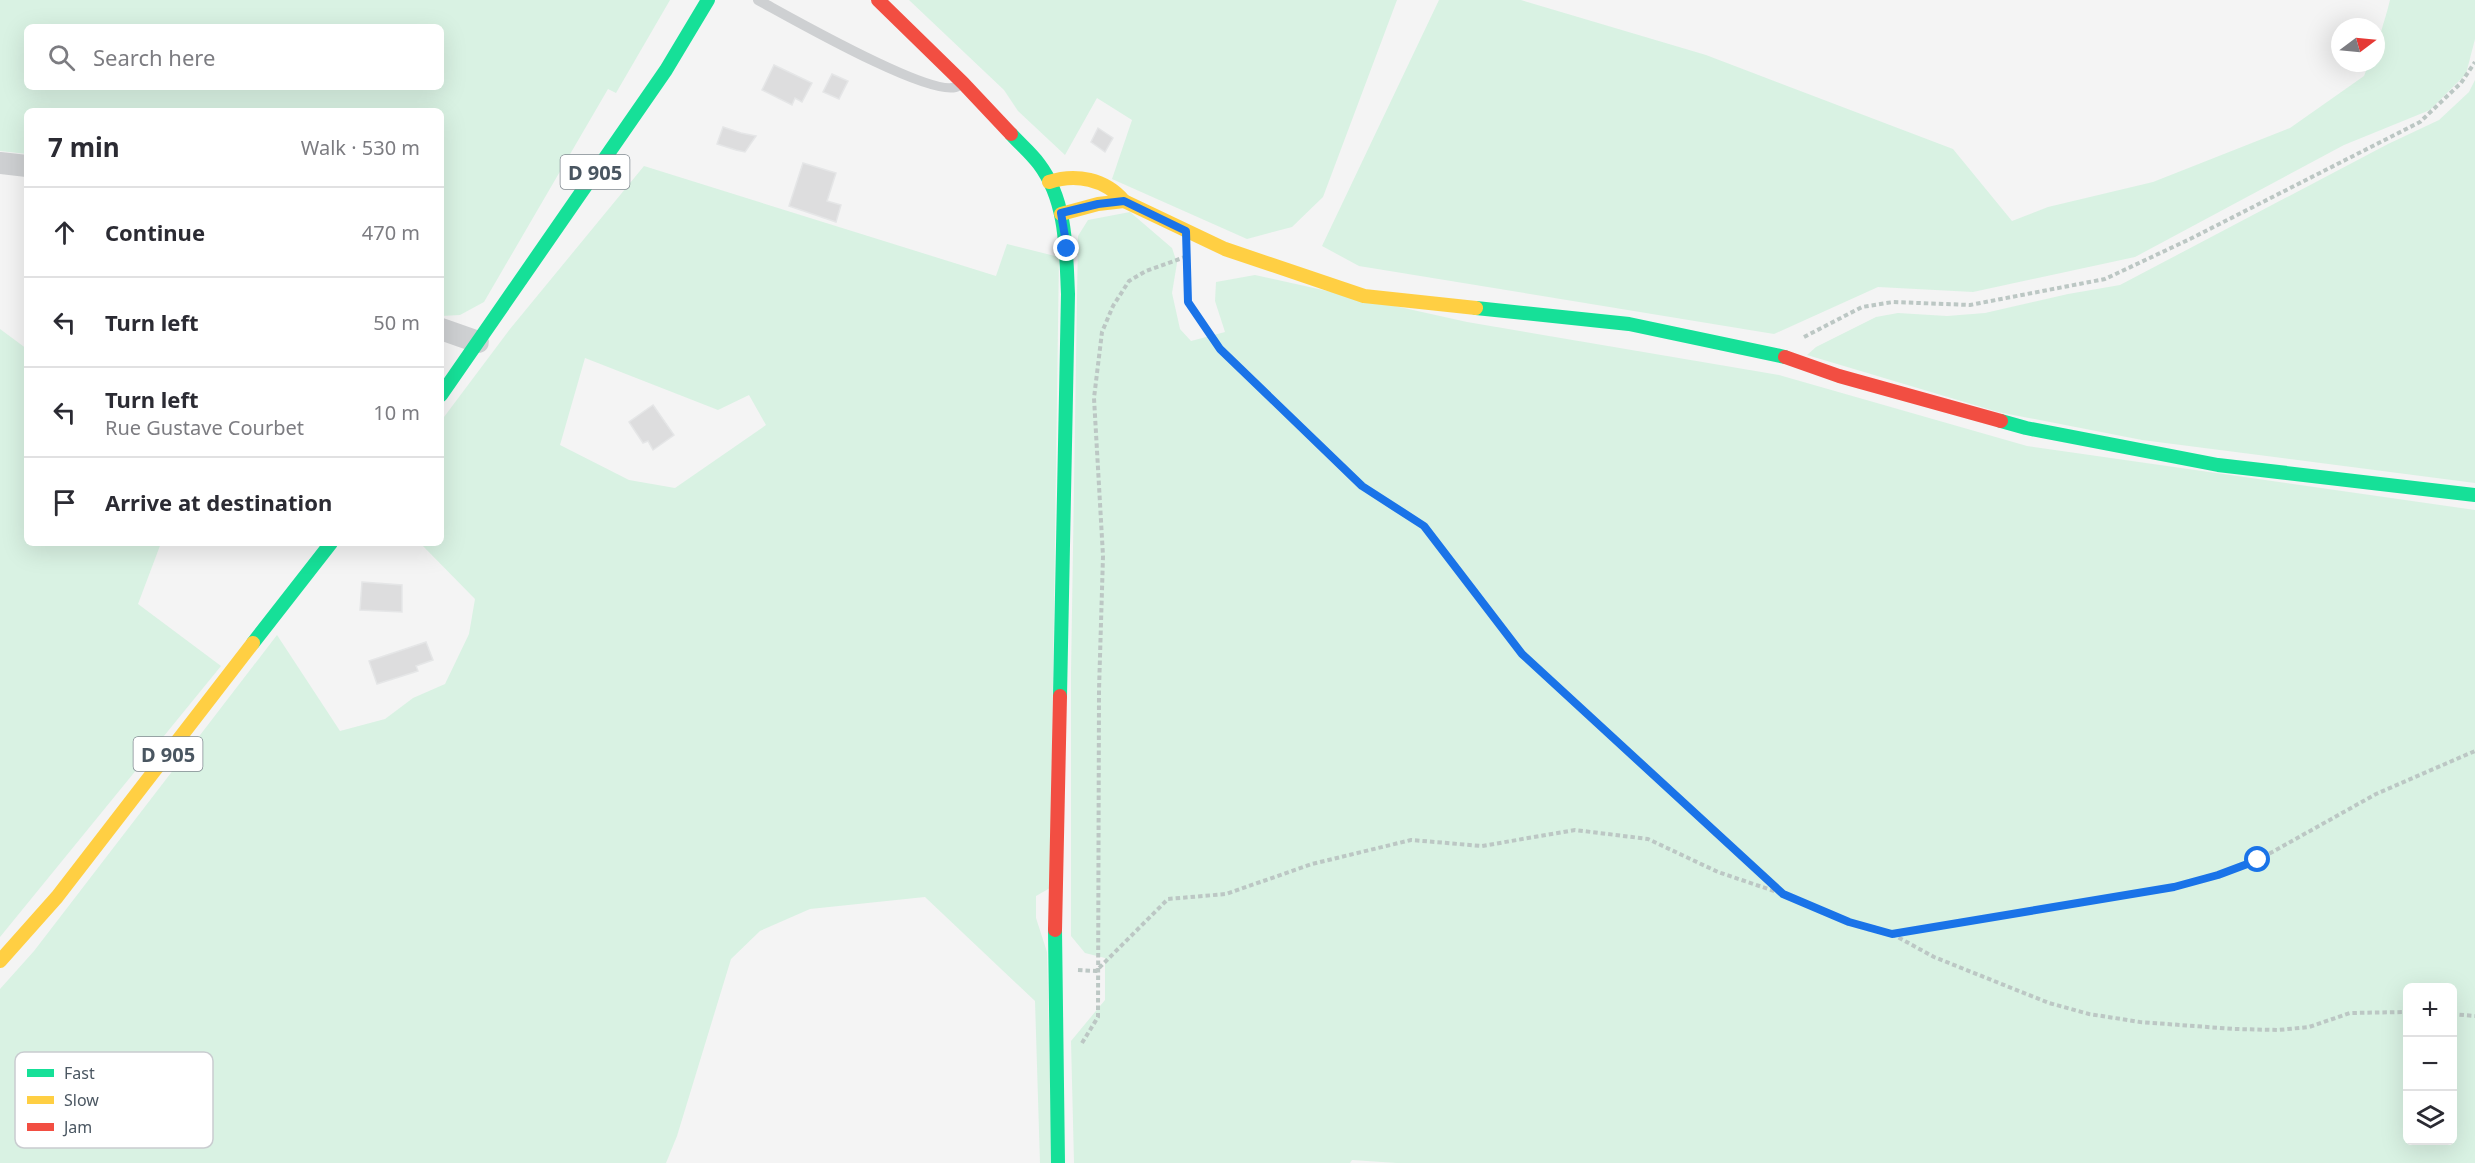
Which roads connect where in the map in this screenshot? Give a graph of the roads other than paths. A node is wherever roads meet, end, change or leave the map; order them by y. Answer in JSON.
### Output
{"nodes":[{"id":1,"x":708,"y":0,"type":"edge"},
{"id":2,"x":758,"y":0,"type":"edge"},
{"id":3,"x":878,"y":0,"type":"edge"},
{"id":4,"x":963,"y":83,"type":"junction"},
{"id":5,"x":0,"y":163,"type":"edge"},
{"id":6,"x":24,"y":166,"type":"edge"},
{"id":7,"x":1049,"y":182,"type":"junction"},
{"id":8,"x":1124,"y":201,"type":"junction"},
{"id":9,"x":1061,"y":213,"type":"junction"},
{"id":10,"x":444,"y":330,"type":"edge"},
{"id":11,"x":478,"y":342,"type":"junction"},
{"id":12,"x":444,"y":390,"type":"edge"},
{"id":13,"x":2475,"y":495,"type":"edge"},
{"id":14,"x":329,"y":546,"type":"edge"},
{"id":15,"x":0,"y":961,"type":"edge"},
{"id":16,"x":1058,"y":1163,"type":"edge"}],
"edges":[{"from":1,"to":11,"type":"street","number":"D 905"},
{"from":2,"to":4,"type":"lane"},
{"from":3,"to":4,"type":"street"},
{"from":4,"to":7,"type":"street"},
{"from":5,"to":6,"type":"street"},
{"from":7,"to":8,"type":"street"},
{"from":7,"to":9,"type":"street"},
{"from":8,"to":9,"type":"street"},
{"from":8,"to":13,"type":"street"},
{"from":9,"to":16,"type":"street"},
{"from":10,"to":11,"type":"street"},
{"from":11,"to":12,"type":"street","number":"D 905"},
{"from":14,"to":15,"type":"street","number":"D 905"}]}
